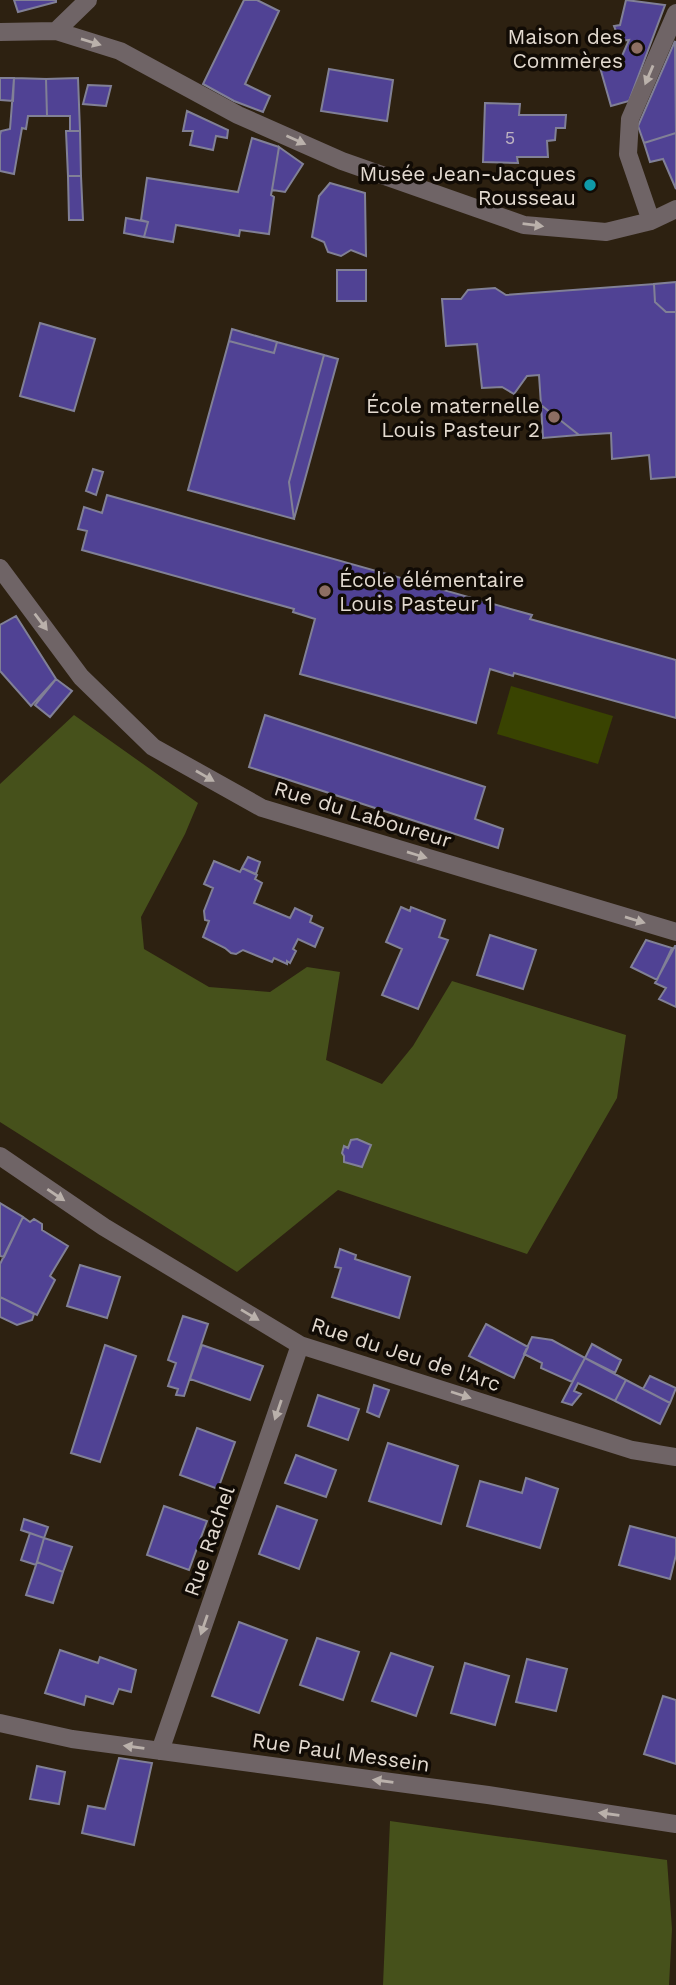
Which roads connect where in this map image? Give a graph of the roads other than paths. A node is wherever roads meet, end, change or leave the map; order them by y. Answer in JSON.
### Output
{"nodes":[{"id":1,"x":88,"y":0,"type":"edge"},
{"id":2,"x":676,"y":13,"type":"edge"},
{"id":3,"x":56,"y":31,"type":"junction"},
{"id":4,"x":0,"y":32,"type":"edge"},
{"id":5,"x":676,"y":209,"type":"edge"},
{"id":6,"x":651,"y":220,"type":"junction"},
{"id":7,"x":0,"y":568,"type":"edge"},
{"id":8,"x":676,"y":932,"type":"edge"},
{"id":9,"x":0,"y":1156,"type":"edge"},
{"id":10,"x":300,"y":1345,"type":"junction"},
{"id":11,"x":676,"y":1457,"type":"edge"},
{"id":12,"x":0,"y":1723,"type":"edge"},
{"id":13,"x":160,"y":1751,"type":"junction"},
{"id":14,"x":676,"y":1824,"type":"edge"}],
"edges":[{"from":1,"to":3,"type":"street"},
{"from":2,"to":6,"type":"street","one_way":true},
{"from":3,"to":4,"type":"street"},
{"from":3,"to":6,"type":"street","one_way":true},
{"from":5,"to":6,"type":"street"},
{"from":7,"to":8,"type":"street","name":"Rue du Laboureur","one_way":true},
{"from":9,"to":10,"type":"street","name":"Rue du Jeu de l'Arc","one_way":true},
{"from":10,"to":11,"type":"street","name":"Rue du Jeu de l'Arc","one_way":true},
{"from":10,"to":13,"type":"street","name":"Rue Rachel","one_way":true},
{"from":13,"to":12,"type":"street","name":"Rue Paul Messein","one_way":true},
{"from":14,"to":13,"type":"street","name":"Rue Paul Messein","one_way":true}]}
